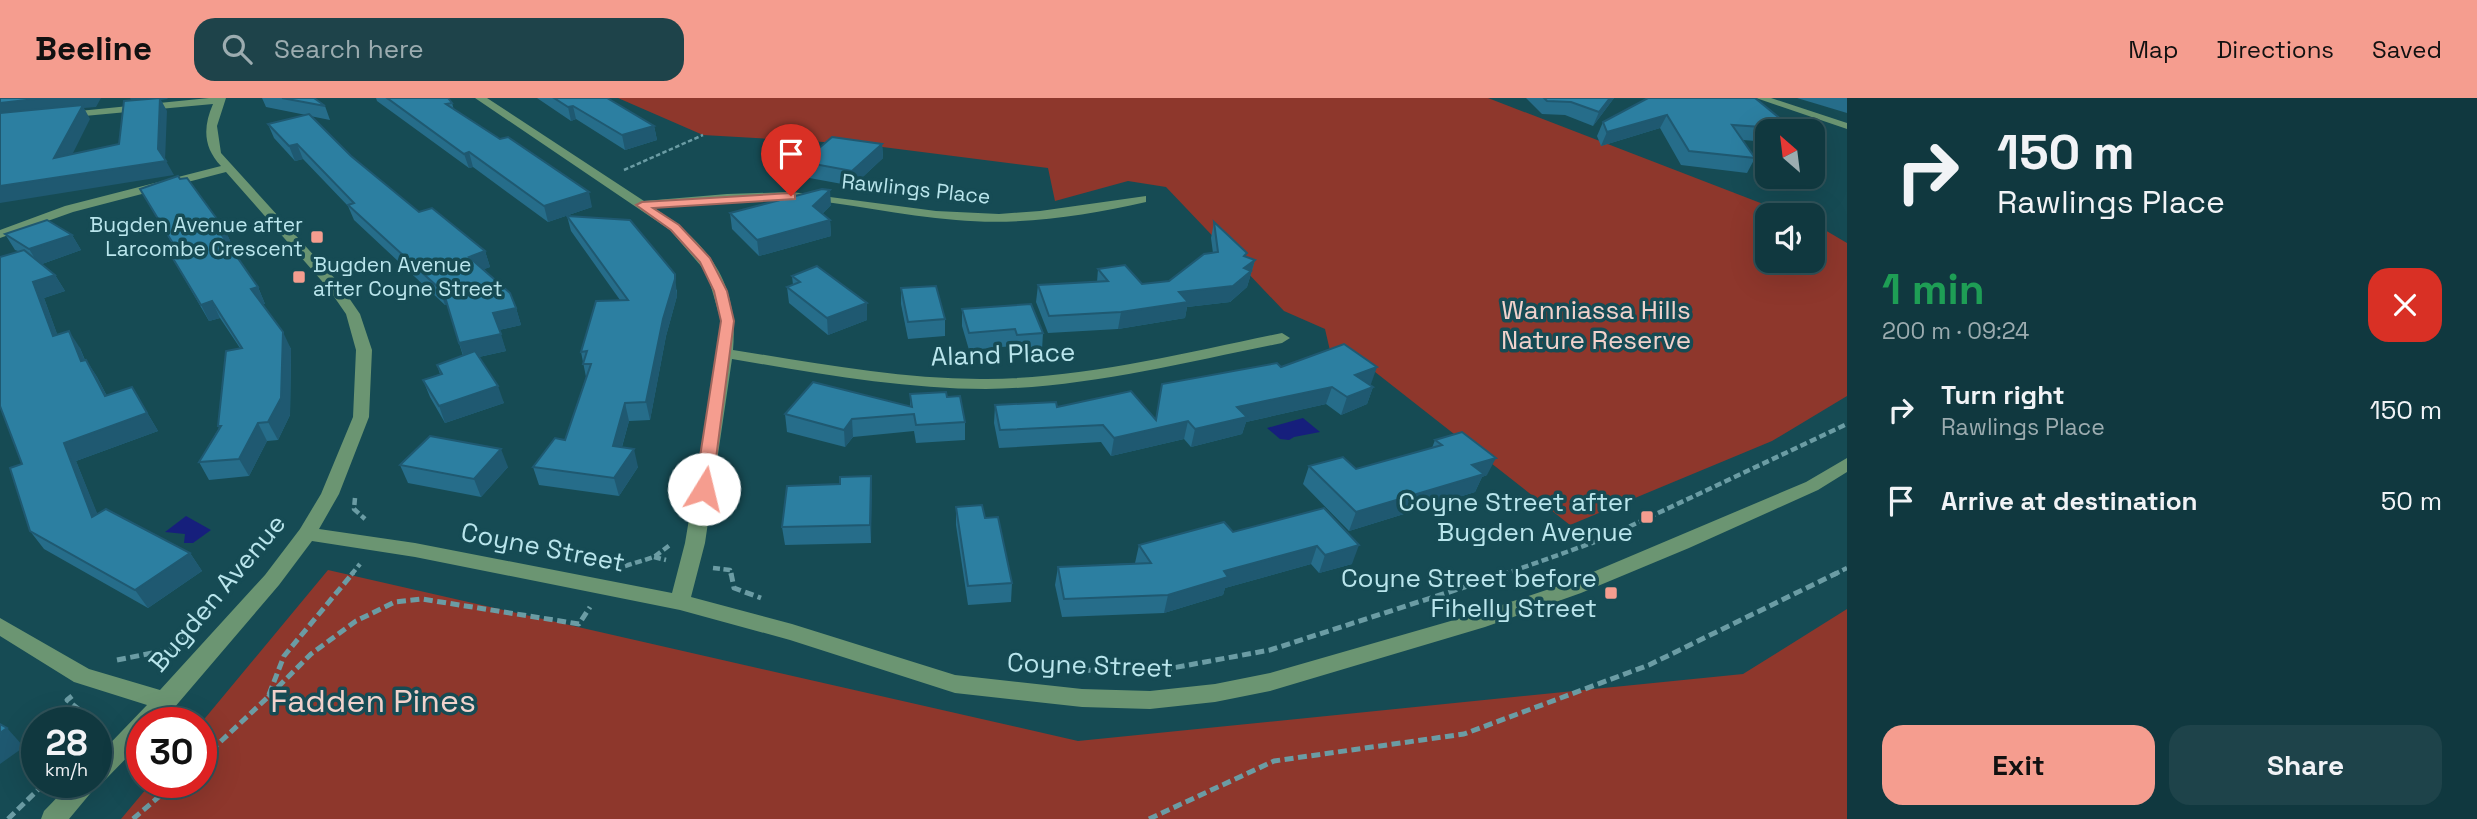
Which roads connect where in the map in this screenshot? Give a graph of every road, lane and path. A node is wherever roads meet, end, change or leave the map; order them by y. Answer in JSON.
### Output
{"nodes":[{"id":1,"x":480,"y":98,"type":"edge"},
{"id":2,"x":1761,"y":98,"type":"edge"},
{"id":3,"x":221,"y":99,"type":"edge"},
{"id":4,"x":54,"y":116,"type":"edge"},
{"id":5,"x":1847,"y":126,"type":"edge"},
{"id":6,"x":703,"y":135,"type":"dead end"},
{"id":7,"x":227,"y":168,"type":"junction"},
{"id":8,"x":623,"y":170,"type":"dead end"},
{"id":9,"x":1142,"y":199,"type":"dead end"},
{"id":10,"x":642,"y":205,"type":"junction"},
{"id":11,"x":0,"y":234,"type":"edge"},
{"id":12,"x":1282,"y":338,"type":"dead end"},
{"id":13,"x":725,"y":354,"type":"junction"},
{"id":14,"x":1847,"y":424,"type":"edge"},
{"id":15,"x":1847,"y":464,"type":"edge"},
{"id":16,"x":330,"y":494,"type":"junction"},
{"id":17,"x":374,"y":520,"type":"dead end"},
{"id":18,"x":307,"y":534,"type":"junction"},
{"id":19,"x":677,"y":539,"type":"dead end"},
{"id":20,"x":377,"y":545,"type":"junction"},
{"id":21,"x":1847,"y":568,"type":"edge"},
{"id":22,"x":730,"y":570,"type":"dead end"},
{"id":23,"x":601,"y":588,"type":"junction"},
{"id":24,"x":772,"y":601,"type":"dead end"},
{"id":25,"x":680,"y":602,"type":"junction"},
{"id":26,"x":0,"y":626,"type":"edge"},
{"id":27,"x":190,"y":636,"type":"dead end"},
{"id":28,"x":1061,"y":670,"type":"dead end"},
{"id":29,"x":93,"y":679,"type":"junction"},
{"id":30,"x":268,"y":697,"type":"junction"},
{"id":31,"x":166,"y":701,"type":"junction"},
{"id":32,"x":76,"y":707,"type":"edge"},
{"id":33,"x":160,"y":707,"type":"edge"},
{"id":34,"x":126,"y":743,"type":"edge"},
{"id":35,"x":217,"y":745,"type":"edge"},
{"id":36,"x":112,"y":758,"type":"edge"},
{"id":37,"x":30,"y":798,"type":"edge"},
{"id":38,"x":73,"y":798,"type":"edge"},
{"id":39,"x":157,"y":798,"type":"edge"},
{"id":40,"x":8,"y":819,"type":"edge"},
{"id":41,"x":53,"y":819,"type":"edge"},
{"id":42,"x":132,"y":819,"type":"edge"},
{"id":43,"x":1149,"y":819,"type":"edge"}],
"edges":[{"from":1,"to":10,"type":"street"},
{"from":2,"to":5,"type":"street"},
{"from":3,"to":4,"type":"street"},
{"from":3,"to":7,"type":"street","name":"Bugden Avenue"},
{"from":6,"to":8,"type":"path"},
{"from":7,"to":11,"type":"street"},
{"from":7,"to":16,"type":"street","name":"Bugden Avenue"},
{"from":9,"to":10,"type":"street","name":"Rawlings Place"},
{"from":10,"to":13,"type":"street"},
{"from":12,"to":13,"type":"street","name":"Aland Place"},
{"from":13,"to":25,"type":"street"},
{"from":14,"to":28,"type":"path"},
{"from":15,"to":25,"type":"street","name":"Coyne Street"},
{"from":16,"to":17,"type":"path"},
{"from":16,"to":18,"type":"street","name":"Bugden Avenue"},
{"from":18,"to":20,"type":"street","name":"Coyne Street"},
{"from":18,"to":31,"type":"street","name":"Bugden Avenue"},
{"from":19,"to":23,"type":"path"},
{"from":20,"to":23,"type":"street","name":"Coyne Street"},
{"from":20,"to":30,"type":"path"},
{"from":21,"to":43,"type":"path"},
{"from":22,"to":24,"type":"path"},
{"from":23,"to":25,"type":"street","name":"Coyne Street"},
{"from":23,"to":30,"type":"path"},
{"from":26,"to":29,"type":"street"},
{"from":27,"to":29,"type":"path"},
{"from":29,"to":31,"type":"street"},
{"from":29,"to":32,"type":"path"},
{"from":30,"to":35,"type":"path"},
{"from":31,"to":33,"type":"street","name":"Bugden Avenue"},
{"from":34,"to":36,"type":"street","name":"Bugden Avenue"},
{"from":37,"to":40,"type":"path"},
{"from":38,"to":41,"type":"street"},
{"from":39,"to":42,"type":"path"}]}
